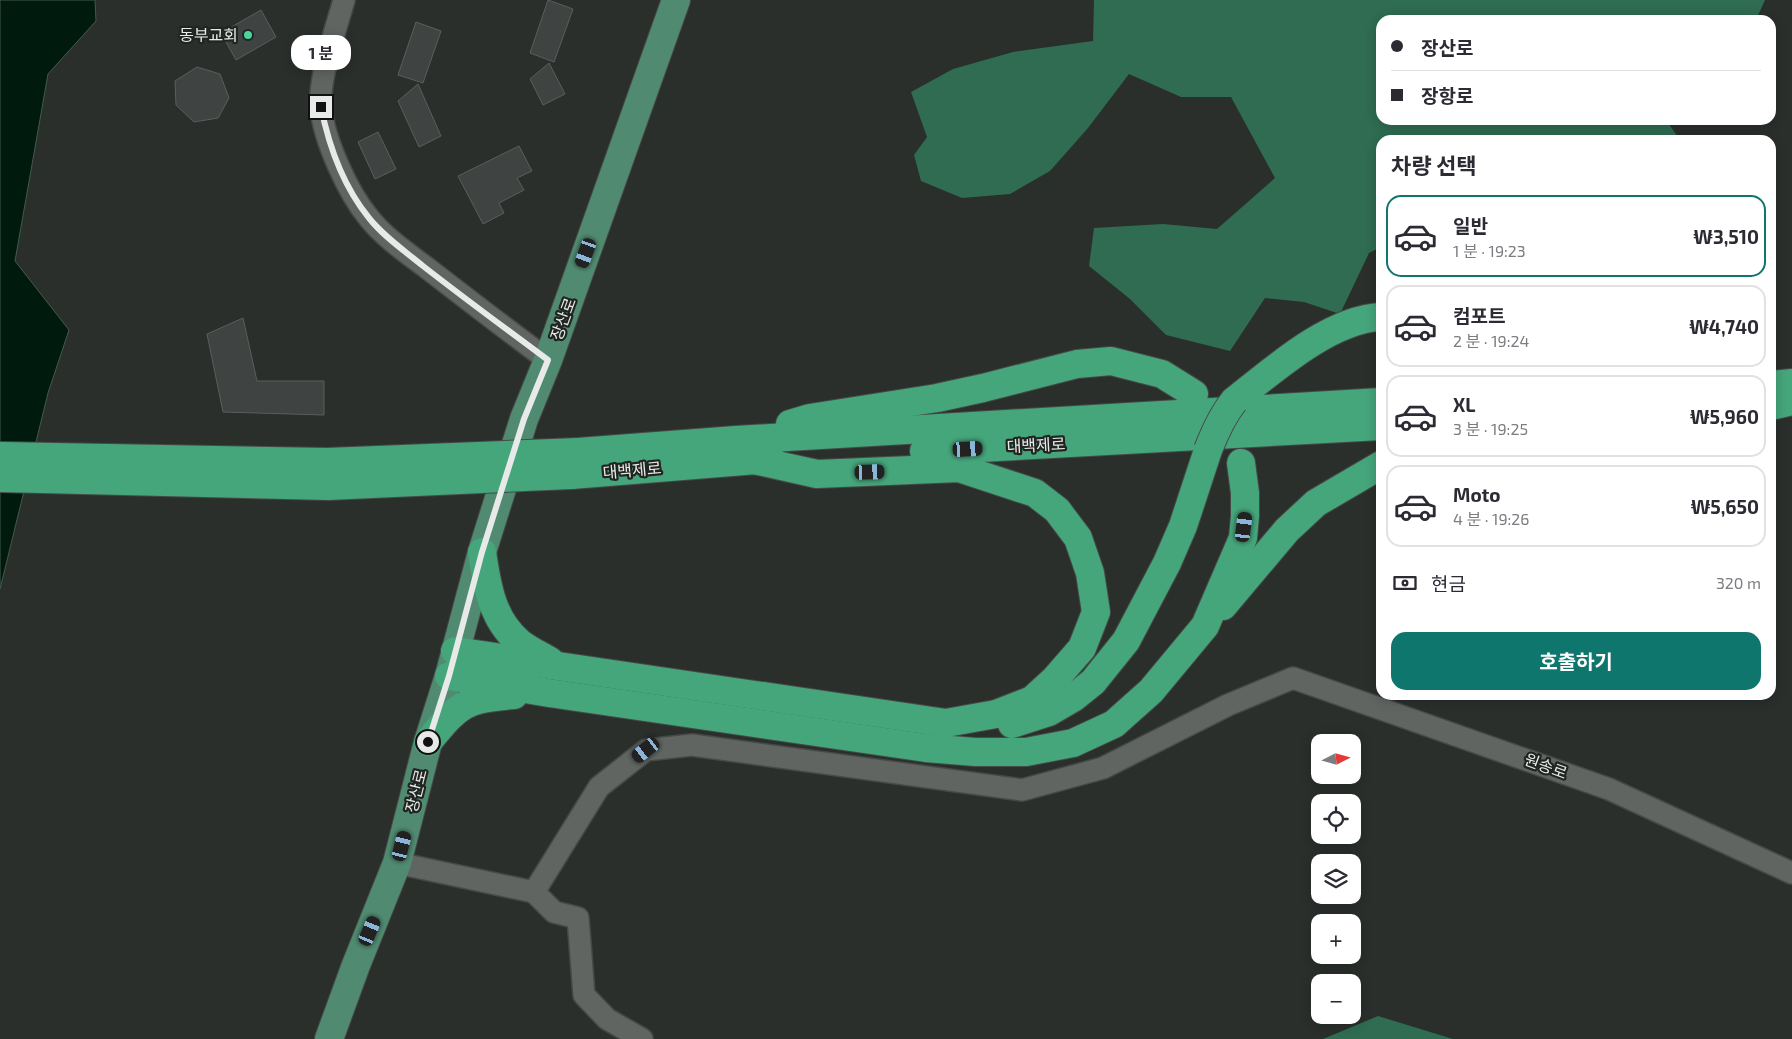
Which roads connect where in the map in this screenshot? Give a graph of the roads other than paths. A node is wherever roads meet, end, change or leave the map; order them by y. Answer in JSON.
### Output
{"nodes":[{"id":1,"x":344,"y":0,"type":"edge"},
{"id":2,"x":672,"y":2,"type":"edge"},
{"id":3,"x":1376,"y":318,"type":"edge"},
{"id":4,"x":548,"y":360,"type":"junction"},
{"id":5,"x":1776,"y":381,"type":"edge"},
{"id":6,"x":1792,"y":383,"type":"edge"},
{"id":7,"x":1776,"y":385,"type":"edge"},
{"id":8,"x":1194,"y":394,"type":"dead end"},
{"id":9,"x":1792,"y":401,"type":"edge"},
{"id":10,"x":1376,"y":402,"type":"edge"},
{"id":11,"x":1776,"y":402,"type":"edge"},
{"id":12,"x":1776,"y":405,"type":"edge"},
{"id":13,"x":1376,"y":426,"type":"edge"},
{"id":14,"x":736,"y":440,"type":"junction"},
{"id":15,"x":0,"y":456,"type":"edge"},
{"id":16,"x":754,"y":460,"type":"junction"},
{"id":17,"x":1240,"y":463,"type":"dead end"},
{"id":18,"x":574,"y":464,"type":"junction"},
{"id":19,"x":1376,"y":468,"type":"edge"},
{"id":20,"x":0,"y":478,"type":"edge"},
{"id":21,"x":482,"y":552,"type":"junction"},
{"id":22,"x":1205,"y":626,"type":"junction"},
{"id":23,"x":452,"y":663,"type":"junction"},
{"id":24,"x":558,"y":666,"type":"junction"},
{"id":25,"x":549,"y":692,"type":"junction"},
{"id":26,"x":946,"y":723,"type":"junction"},
{"id":27,"x":428,"y":742,"type":"junction"},
{"id":28,"x":398,"y":864,"type":"junction"},
{"id":29,"x":1792,"y":873,"type":"edge"},
{"id":30,"x":534,"y":892,"type":"junction"},
{"id":31,"x":328,"y":1039,"type":"edge"},
{"id":32,"x":642,"y":1039,"type":"edge"}],
"edges":[{"from":1,"to":4,"type":"street"},
{"from":2,"to":4,"type":"main road","name":"장산로"},
{"from":3,"to":26,"type":"highway","bridge":true},
{"from":4,"to":21,"type":"main road","name":"장산로"},
{"from":5,"to":6,"type":"highway"},
{"from":6,"to":7,"type":"highway"},
{"from":8,"to":14,"type":"highway"},
{"from":9,"to":11,"type":"highway"},
{"from":9,"to":12,"type":"highway"},
{"from":10,"to":14,"type":"highway","name":"대백제로"},
{"from":13,"to":16,"type":"highway","name":"대백제로"},
{"from":14,"to":18,"type":"highway","name":"대백제로"},
{"from":15,"to":18,"type":"highway","bridge":true},
{"from":16,"to":18,"type":"highway","name":"대백제로"},
{"from":16,"to":26,"type":"highway"},
{"from":17,"to":22,"type":"highway"},
{"from":18,"to":20,"type":"highway","bridge":true},
{"from":19,"to":22,"type":"highway"},
{"from":21,"to":23,"type":"main road","name":"장산로"},
{"from":21,"to":24,"type":"highway"},
{"from":22,"to":25,"type":"highway"},
{"from":23,"to":24,"type":"highway"},
{"from":23,"to":25,"type":"highway"},
{"from":23,"to":27,"type":"main road","name":"장산로"},
{"from":24,"to":26,"type":"highway"},
{"from":25,"to":27,"type":"highway"},
{"from":27,"to":28,"type":"main road","name":"장산로"},
{"from":28,"to":30,"type":"street"},
{"from":28,"to":31,"type":"main road","name":"장산로"},
{"from":29,"to":30,"type":"street","name":"원송로"},
{"from":30,"to":32,"type":"street"}]}
